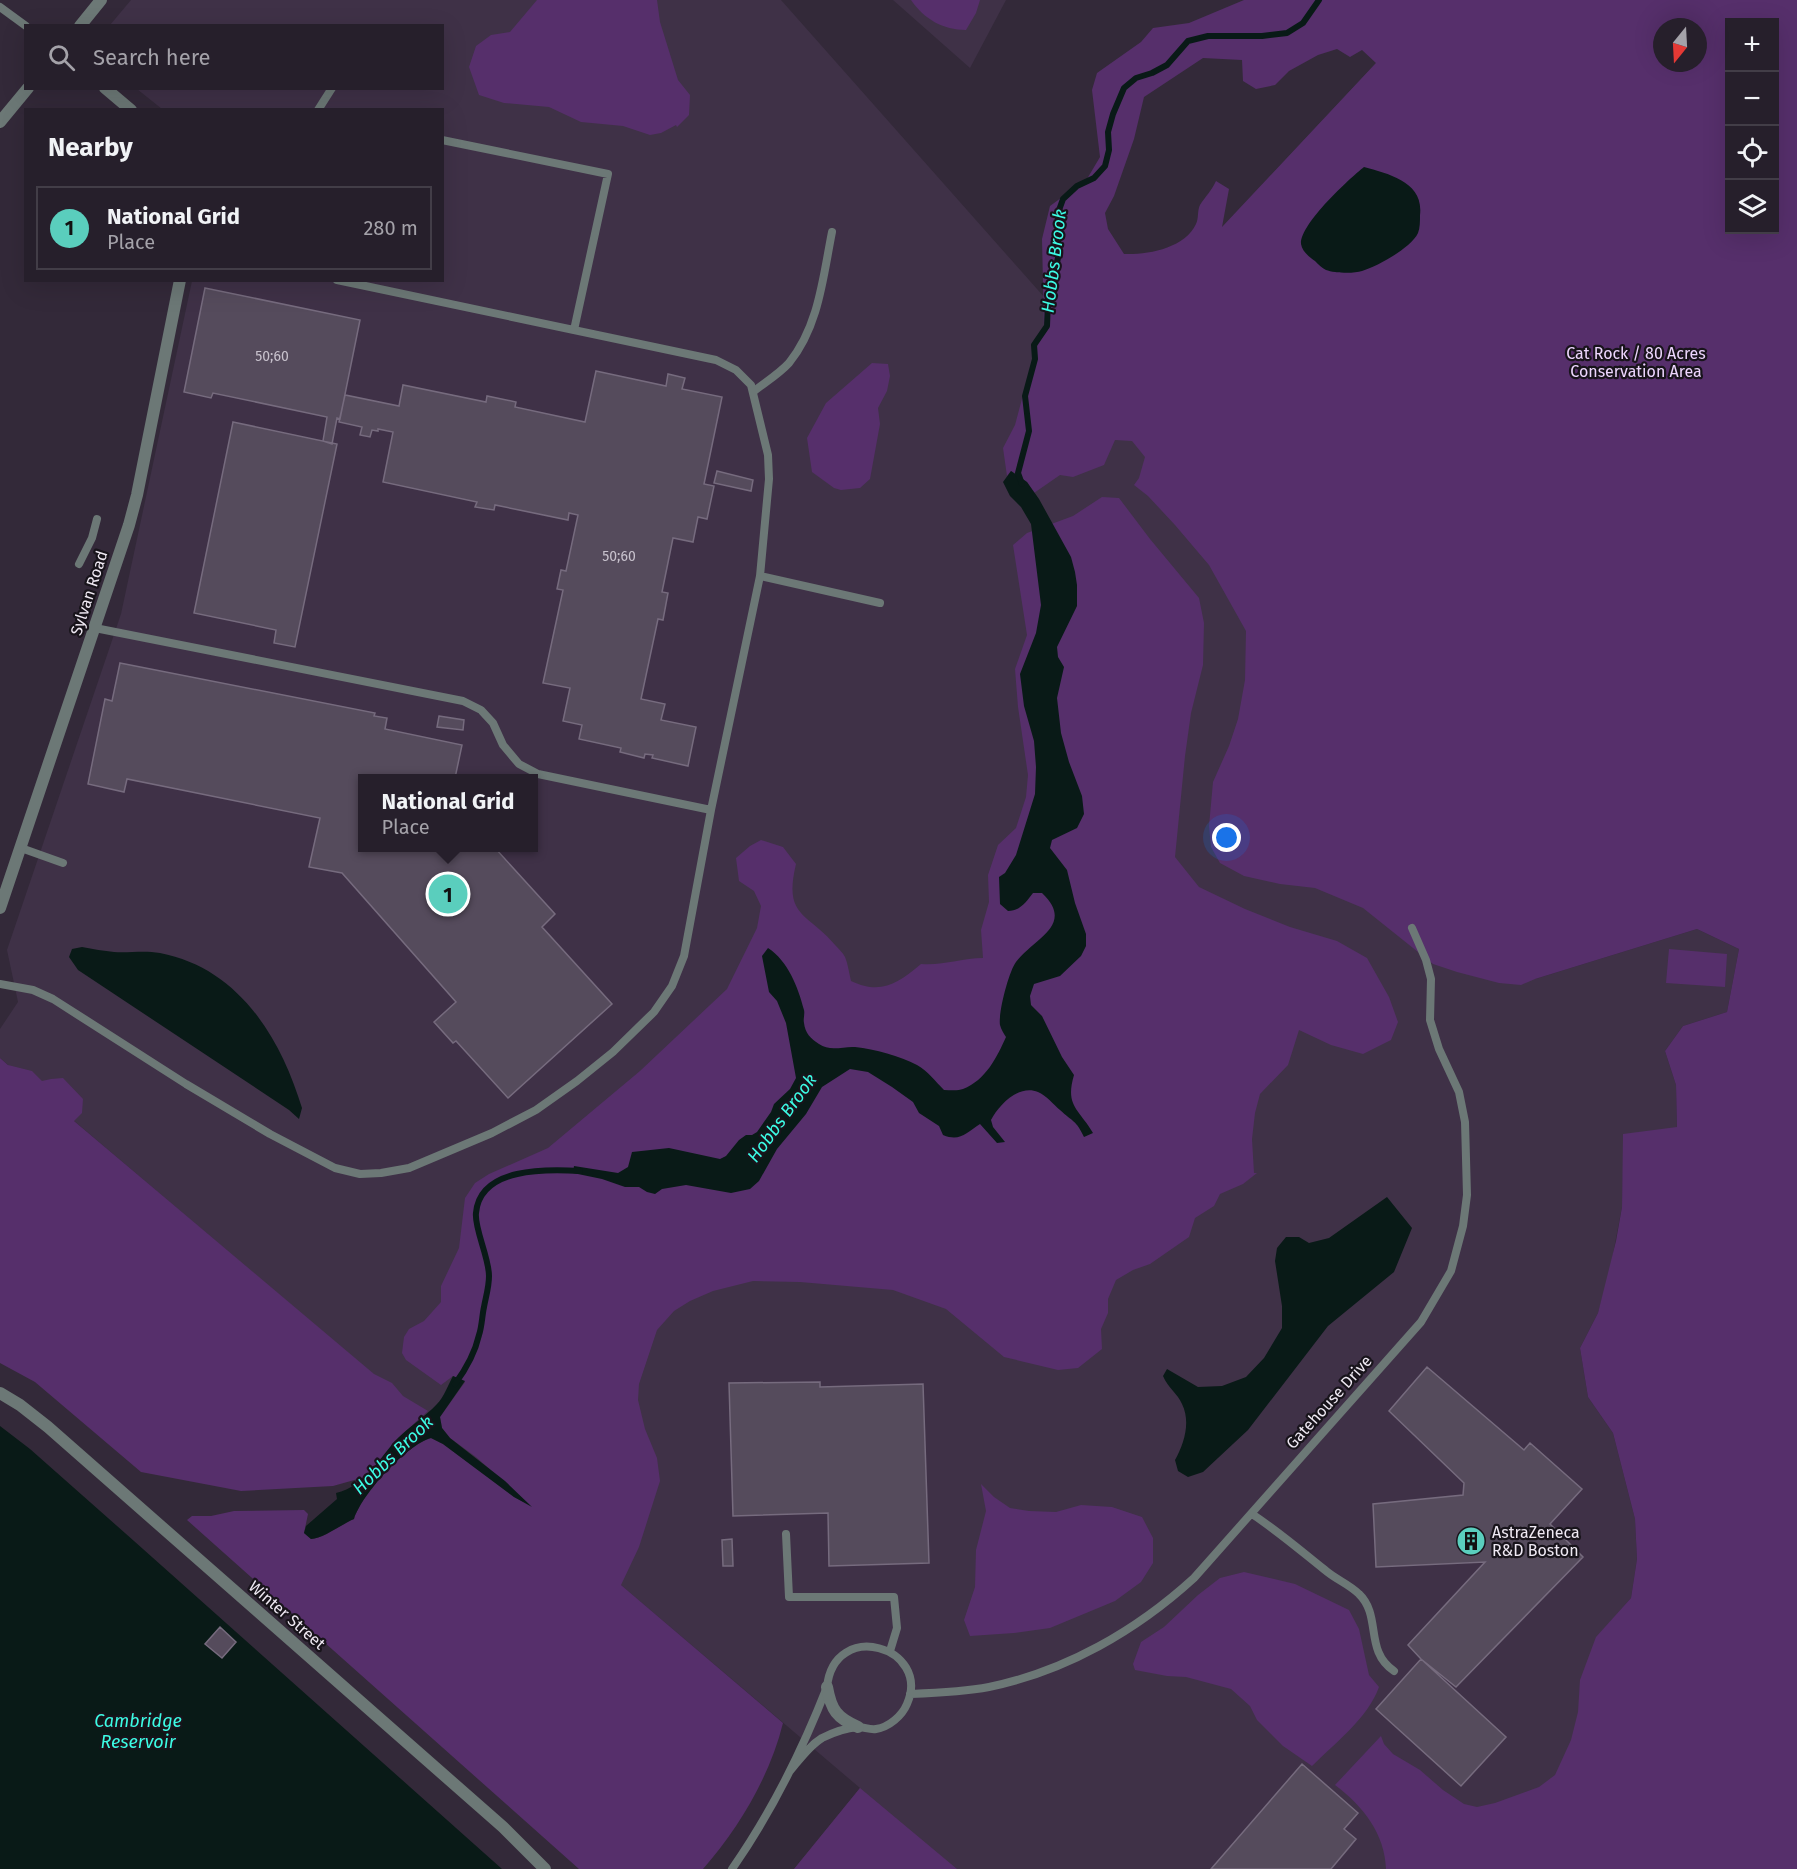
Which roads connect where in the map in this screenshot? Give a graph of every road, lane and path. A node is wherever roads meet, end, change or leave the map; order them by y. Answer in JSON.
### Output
{"nodes":[{"id":1,"x":101,"y":0,"type":"edge"},
{"id":2,"x":0,"y":7,"type":"edge"},
{"id":3,"x":82,"y":24,"type":"edge"},
{"id":4,"x":24,"y":25,"type":"edge"},
{"id":5,"x":26,"y":90,"type":"edge"},
{"id":6,"x":107,"y":90,"type":"edge"},
{"id":7,"x":331,"y":90,"type":"edge"},
{"id":8,"x":129,"y":108,"type":"edge"},
{"id":9,"x":319,"y":108,"type":"edge"},
{"id":10,"x":0,"y":122,"type":"edge"},
{"id":11,"x":444,"y":140,"type":"edge"},
{"id":12,"x":832,"y":232,"type":"dead end"},
{"id":13,"x":180,"y":282,"type":"edge"},
{"id":14,"x":346,"y":282,"type":"edge"},
{"id":15,"x":574,"y":330,"type":"junction"},
{"id":16,"x":753,"y":392,"type":"junction"},
{"id":17,"x":97,"y":519,"type":"dead end"},
{"id":18,"x":80,"y":564,"type":"dead end"},
{"id":19,"x":760,"y":576,"type":"junction"},
{"id":20,"x":880,"y":603,"type":"dead end"},
{"id":21,"x":95,"y":628,"type":"junction"},
{"id":22,"x":711,"y":810,"type":"junction"},
{"id":23,"x":21,"y":848,"type":"junction"},
{"id":24,"x":63,"y":863,"type":"dead end"},
{"id":25,"x":0,"y":908,"type":"edge"},
{"id":26,"x":1412,"y":928,"type":"dead end"},
{"id":27,"x":0,"y":984,"type":"edge"},
{"id":28,"x":0,"y":1393,"type":"edge"},
{"id":29,"x":1252,"y":1514,"type":"junction"},
{"id":30,"x":786,"y":1534,"type":"dead end"},
{"id":31,"x":890,"y":1652,"type":"junction"},
{"id":32,"x":1394,"y":1671,"type":"dead end"},
{"id":33,"x":827,"y":1687,"type":"junction"},
{"id":34,"x":910,"y":1694,"type":"junction"},
{"id":35,"x":858,"y":1727,"type":"junction"},
{"id":36,"x":790,"y":1771,"type":"junction"},
{"id":37,"x":545,"y":1869,"type":"edge"},
{"id":38,"x":732,"y":1869,"type":"edge"}],
"edges":[{"from":1,"to":3,"type":"street"},
{"from":2,"to":4,"type":"lane"},
{"from":5,"to":10,"type":"street"},
{"from":6,"to":8,"type":"street"},
{"from":7,"to":9,"type":"lane"},
{"from":11,"to":15,"type":"lane"},
{"from":12,"to":16,"type":"lane"},
{"from":13,"to":21,"type":"street","name":"Sylvan Road"},
{"from":14,"to":15,"type":"lane"},
{"from":15,"to":16,"type":"lane"},
{"from":16,"to":19,"type":"lane"},
{"from":17,"to":18,"type":"lane"},
{"from":19,"to":20,"type":"lane"},
{"from":19,"to":22,"type":"lane"},
{"from":21,"to":22,"type":"lane"},
{"from":21,"to":23,"type":"street","name":"Sylvan Road"},
{"from":22,"to":27,"type":"lane"},
{"from":23,"to":24,"type":"lane"},
{"from":23,"to":25,"type":"street","name":"Sylvan Road"},
{"from":26,"to":29,"type":"lane","name":"Gatehouse Drive"},
{"from":28,"to":37,"type":"street","name":"Winter Street"},
{"from":29,"to":32,"type":"lane"},
{"from":29,"to":34,"type":"lane","name":"Gatehouse Drive"},
{"from":30,"to":31,"type":"lane"},
{"from":31,"to":33,"type":"lane"},
{"from":31,"to":34,"type":"lane"},
{"from":33,"to":35,"type":"street"},
{"from":33,"to":36,"type":"lane"},
{"from":34,"to":35,"type":"lane"},
{"from":35,"to":36,"type":"lane"},
{"from":36,"to":38,"type":"lane"}]}
